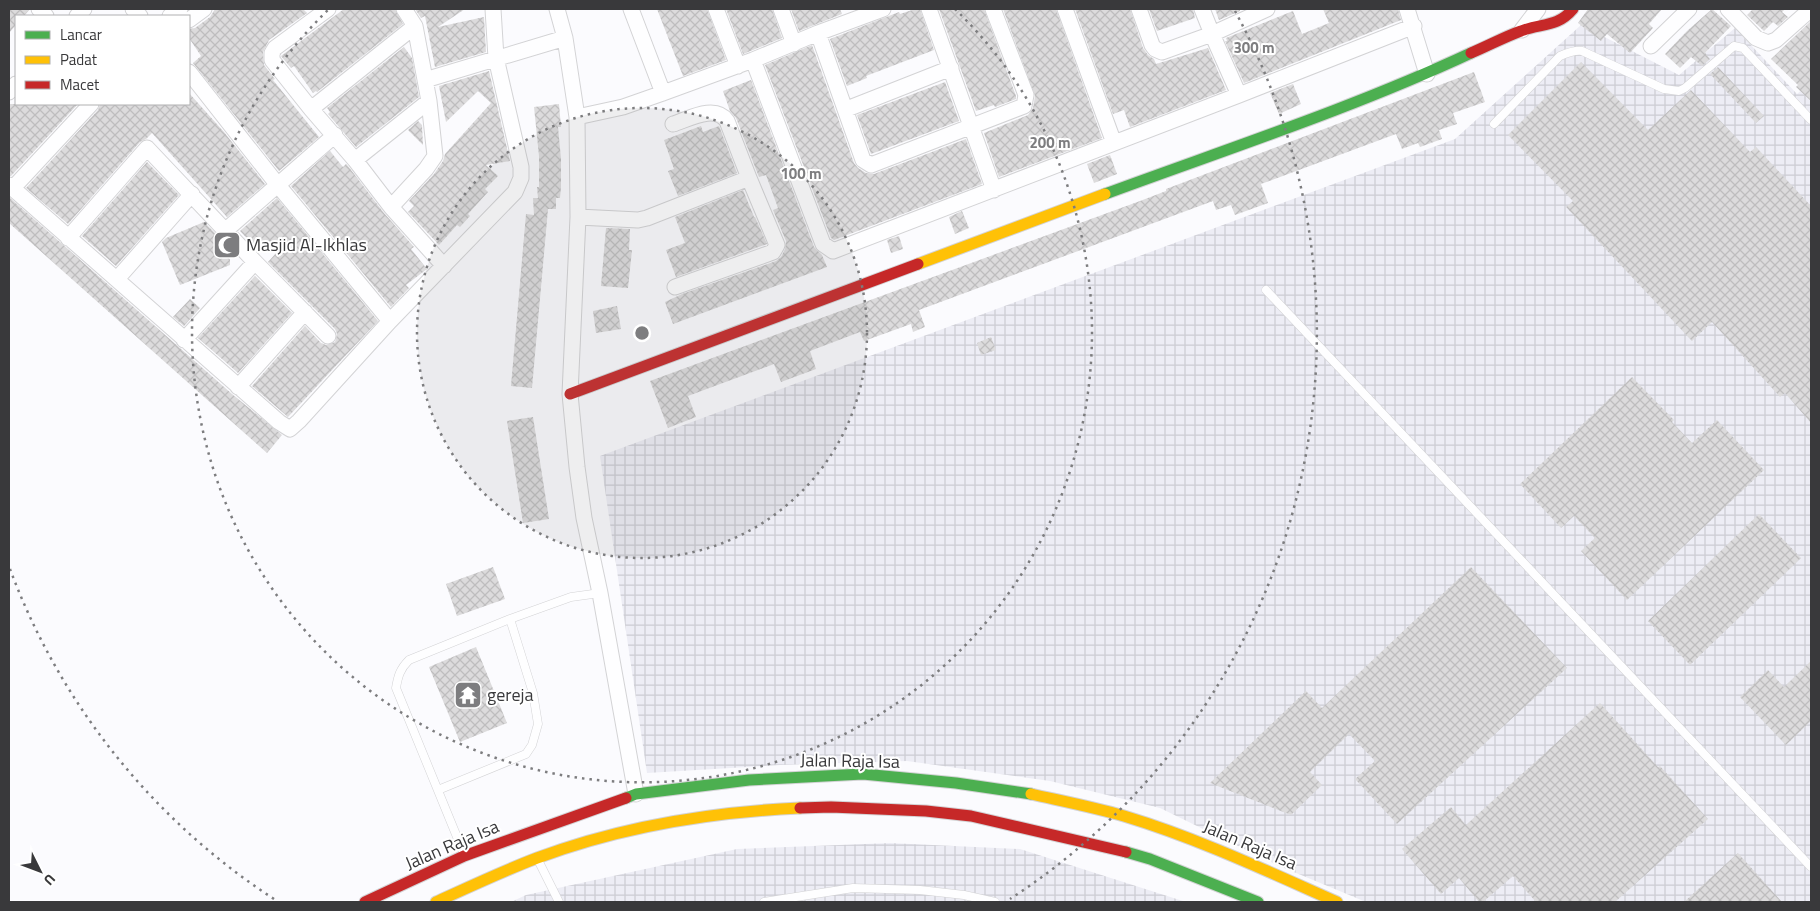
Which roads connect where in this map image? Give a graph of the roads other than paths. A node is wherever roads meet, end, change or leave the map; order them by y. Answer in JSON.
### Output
{"nodes":[{"id":1,"x":204,"y":9,"type":"edge"},
{"id":2,"x":404,"y":9,"type":"edge"},
{"id":3,"x":494,"y":9,"type":"edge"},
{"id":4,"x":557,"y":9,"type":"edge"},
{"id":5,"x":631,"y":9,"type":"edge"},
{"id":6,"x":716,"y":9,"type":"edge"},
{"id":7,"x":781,"y":9,"type":"edge"},
{"id":8,"x":883,"y":9,"type":"edge"},
{"id":9,"x":929,"y":9,"type":"edge"},
{"id":10,"x":993,"y":9,"type":"edge"},
{"id":11,"x":1064,"y":9,"type":"edge"},
{"id":12,"x":1139,"y":9,"type":"edge"},
{"id":13,"x":1202,"y":9,"type":"edge"},
{"id":14,"x":1268,"y":9,"type":"edge"},
{"id":15,"x":1407,"y":9,"type":"edge"},
{"id":16,"x":1538,"y":9,"type":"edge"},
{"id":17,"x":1573,"y":9,"type":"edge"},
{"id":18,"x":1689,"y":9,"type":"edge"},
{"id":19,"x":1728,"y":9,"type":"edge"},
{"id":20,"x":1811,"y":9,"type":"edge"},
{"id":21,"x":323,"y":10,"type":"edge"},
{"id":22,"x":190,"y":19,"type":"edge"},
{"id":23,"x":415,"y":26,"type":"junction"},
{"id":24,"x":1414,"y":26,"type":"junction"},
{"id":25,"x":1522,"y":30,"type":"junction"},
{"id":26,"x":818,"y":33,"type":"junction"},
{"id":27,"x":1212,"y":34,"type":"junction"},
{"id":28,"x":565,"y":38,"type":"junction"},
{"id":29,"x":794,"y":44,"type":"junction"},
{"id":30,"x":1651,"y":46,"type":"dead end"},
{"id":31,"x":496,"y":58,"type":"junction"},
{"id":32,"x":753,"y":60,"type":"junction"},
{"id":33,"x":738,"y":66,"type":"junction"},
{"id":34,"x":951,"y":68,"type":"junction"},
{"id":35,"x":190,"y":73,"type":"edge"},
{"id":36,"x":1427,"y":74,"type":"junction"},
{"id":37,"x":425,"y":80,"type":"junction"},
{"id":38,"x":663,"y":94,"type":"junction"},
{"id":39,"x":1240,"y":95,"type":"junction"},
{"id":40,"x":429,"y":101,"type":"junction"},
{"id":41,"x":90,"y":105,"type":"edge"},
{"id":42,"x":311,"y":109,"type":"junction"},
{"id":43,"x":847,"y":109,"type":"junction"},
{"id":44,"x":577,"y":117,"type":"junction"},
{"id":45,"x":1811,"y":120,"type":"edge"},
{"id":46,"x":673,"y":124,"type":"dead end"},
{"id":47,"x":1494,"y":124,"type":"dead end"},
{"id":48,"x":972,"y":127,"type":"junction"},
{"id":49,"x":335,"y":135,"type":"junction"},
{"id":50,"x":1114,"y":143,"type":"junction"},
{"id":51,"x":355,"y":160,"type":"junction"},
{"id":52,"x":748,"y":178,"type":"junction"},
{"id":53,"x":277,"y":184,"type":"junction"},
{"id":54,"x":11,"y":187,"type":"edge"},
{"id":55,"x":994,"y":190,"type":"junction"},
{"id":56,"x":192,"y":194,"type":"junction"},
{"id":57,"x":390,"y":207,"type":"junction"},
{"id":58,"x":578,"y":217,"type":"junction"},
{"id":59,"x":226,"y":230,"type":"junction"},
{"id":60,"x":68,"y":238,"type":"junction"},
{"id":61,"x":255,"y":262,"type":"junction"},
{"id":62,"x":444,"y":266,"type":"junction"},
{"id":63,"x":117,"y":279,"type":"junction"},
{"id":64,"x":675,"y":287,"type":"dead end"},
{"id":65,"x":1266,"y":290,"type":"dead end"},
{"id":66,"x":305,"y":312,"type":"junction"},
{"id":67,"x":390,"y":321,"type":"junction"},
{"id":68,"x":328,"y":336,"type":"dead end"},
{"id":69,"x":184,"y":340,"type":"junction"},
{"id":70,"x":238,"y":387,"type":"junction"},
{"id":71,"x":570,"y":394,"type":"junction"},
{"id":72,"x":600,"y":593,"type":"junction"},
{"id":73,"x":510,"y":619,"type":"junction"},
{"id":74,"x":438,"y":790,"type":"junction"},
{"id":75,"x":636,"y":794,"type":"junction"},
{"id":76,"x":533,"y":845,"type":"junction"},
{"id":77,"x":464,"y":856,"type":"junction"},
{"id":78,"x":1811,"y":867,"type":"edge"},
{"id":79,"x":365,"y":902,"type":"edge"},
{"id":80,"x":436,"y":902,"type":"edge"},
{"id":81,"x":559,"y":902,"type":"edge"},
{"id":82,"x":764,"y":902,"type":"edge"},
{"id":83,"x":995,"y":902,"type":"edge"},
{"id":84,"x":1258,"y":902,"type":"edge"},
{"id":85,"x":1337,"y":902,"type":"edge"}],
"edges":[{"from":1,"to":22,"type":"street"},
{"from":2,"to":23,"type":"street"},
{"from":3,"to":31,"type":"street"},
{"from":4,"to":28,"type":"street"},
{"from":5,"to":38,"type":"street"},
{"from":6,"to":33,"type":"street"},
{"from":7,"to":29,"type":"street"},
{"from":8,"to":26,"type":"street"},
{"from":9,"to":34,"type":"street"},
{"from":10,"to":48,"type":"street"},
{"from":11,"to":50,"type":"street"},
{"from":12,"to":27,"type":"street"},
{"from":13,"to":27,"type":"street"},
{"from":14,"to":27,"type":"street"},
{"from":15,"to":24,"type":"street"},
{"from":16,"to":25,"type":"street"},
{"from":17,"to":25,"type":"main road"},
{"from":18,"to":30,"type":"street"},
{"from":19,"to":20,"type":"street"},
{"from":21,"to":42,"type":"street"},
{"from":23,"to":37,"type":"street"},
{"from":23,"to":42,"type":"street"},
{"from":24,"to":36,"type":"street"},
{"from":24,"to":39,"type":"street"},
{"from":25,"to":36,"type":"main road"},
{"from":26,"to":29,"type":"street"},
{"from":26,"to":43,"type":"street"},
{"from":27,"to":39,"type":"street"},
{"from":28,"to":31,"type":"street"},
{"from":28,"to":44,"type":"street"},
{"from":29,"to":32,"type":"street"},
{"from":31,"to":37,"type":"street"},
{"from":31,"to":62,"type":"street"},
{"from":32,"to":33,"type":"street"},
{"from":32,"to":55,"type":"street"},
{"from":33,"to":38,"type":"street"},
{"from":34,"to":43,"type":"street"},
{"from":34,"to":48,"type":"street"},
{"from":35,"to":53,"type":"street"},
{"from":36,"to":71,"type":"main road"},
{"from":37,"to":40,"type":"street"},
{"from":38,"to":44,"type":"street"},
{"from":39,"to":50,"type":"street"},
{"from":40,"to":51,"type":"street"},
{"from":40,"to":57,"type":"street"},
{"from":41,"to":54,"type":"street"},
{"from":42,"to":49,"type":"street"},
{"from":43,"to":48,"type":"street"},
{"from":44,"to":58,"type":"street"},
{"from":45,"to":47,"type":"lane"},
{"from":46,"to":52,"type":"street"},
{"from":48,"to":55,"type":"street"},
{"from":49,"to":51,"type":"street"},
{"from":49,"to":53,"type":"street"},
{"from":50,"to":55,"type":"street"},
{"from":51,"to":57,"type":"street"},
{"from":52,"to":58,"type":"street"},
{"from":52,"to":64,"type":"street"},
{"from":53,"to":59,"type":"street"},
{"from":53,"to":67,"type":"street"},
{"from":54,"to":60,"type":"street"},
{"from":56,"to":59,"type":"street"},
{"from":56,"to":60,"type":"street"},
{"from":56,"to":63,"type":"street"},
{"from":57,"to":62,"type":"street"},
{"from":58,"to":71,"type":"street"},
{"from":59,"to":61,"type":"street"},
{"from":60,"to":63,"type":"street"},
{"from":61,"to":66,"type":"street"},
{"from":61,"to":69,"type":"street"},
{"from":62,"to":67,"type":"street"},
{"from":63,"to":69,"type":"street"},
{"from":65,"to":78,"type":"lane"},
{"from":66,"to":68,"type":"street"},
{"from":66,"to":70,"type":"street"},
{"from":67,"to":70,"type":"street"},
{"from":69,"to":70,"type":"street"},
{"from":71,"to":72,"type":"street"},
{"from":72,"to":73,"type":"lane"},
{"from":72,"to":75,"type":"street"},
{"from":73,"to":74,"type":"lane"},
{"from":73,"to":74,"type":"lane"},
{"from":74,"to":77,"type":"lane"},
{"from":75,"to":76,"type":"main road","name":"Jalan Raja Isa"},
{"from":75,"to":85,"type":"main road","name":"Jalan Raja Isa"},
{"from":76,"to":77,"type":"main road","name":"Jalan Raja Isa"},
{"from":76,"to":80,"type":"main road","name":"Jalan Raja Isa"},
{"from":76,"to":81,"type":"lane"},
{"from":76,"to":84,"type":"main road","name":"Jalan Raja Isa"},
{"from":77,"to":79,"type":"main road","name":"Jalan Raja Isa"},
{"from":82,"to":83,"type":"lane"}]}
